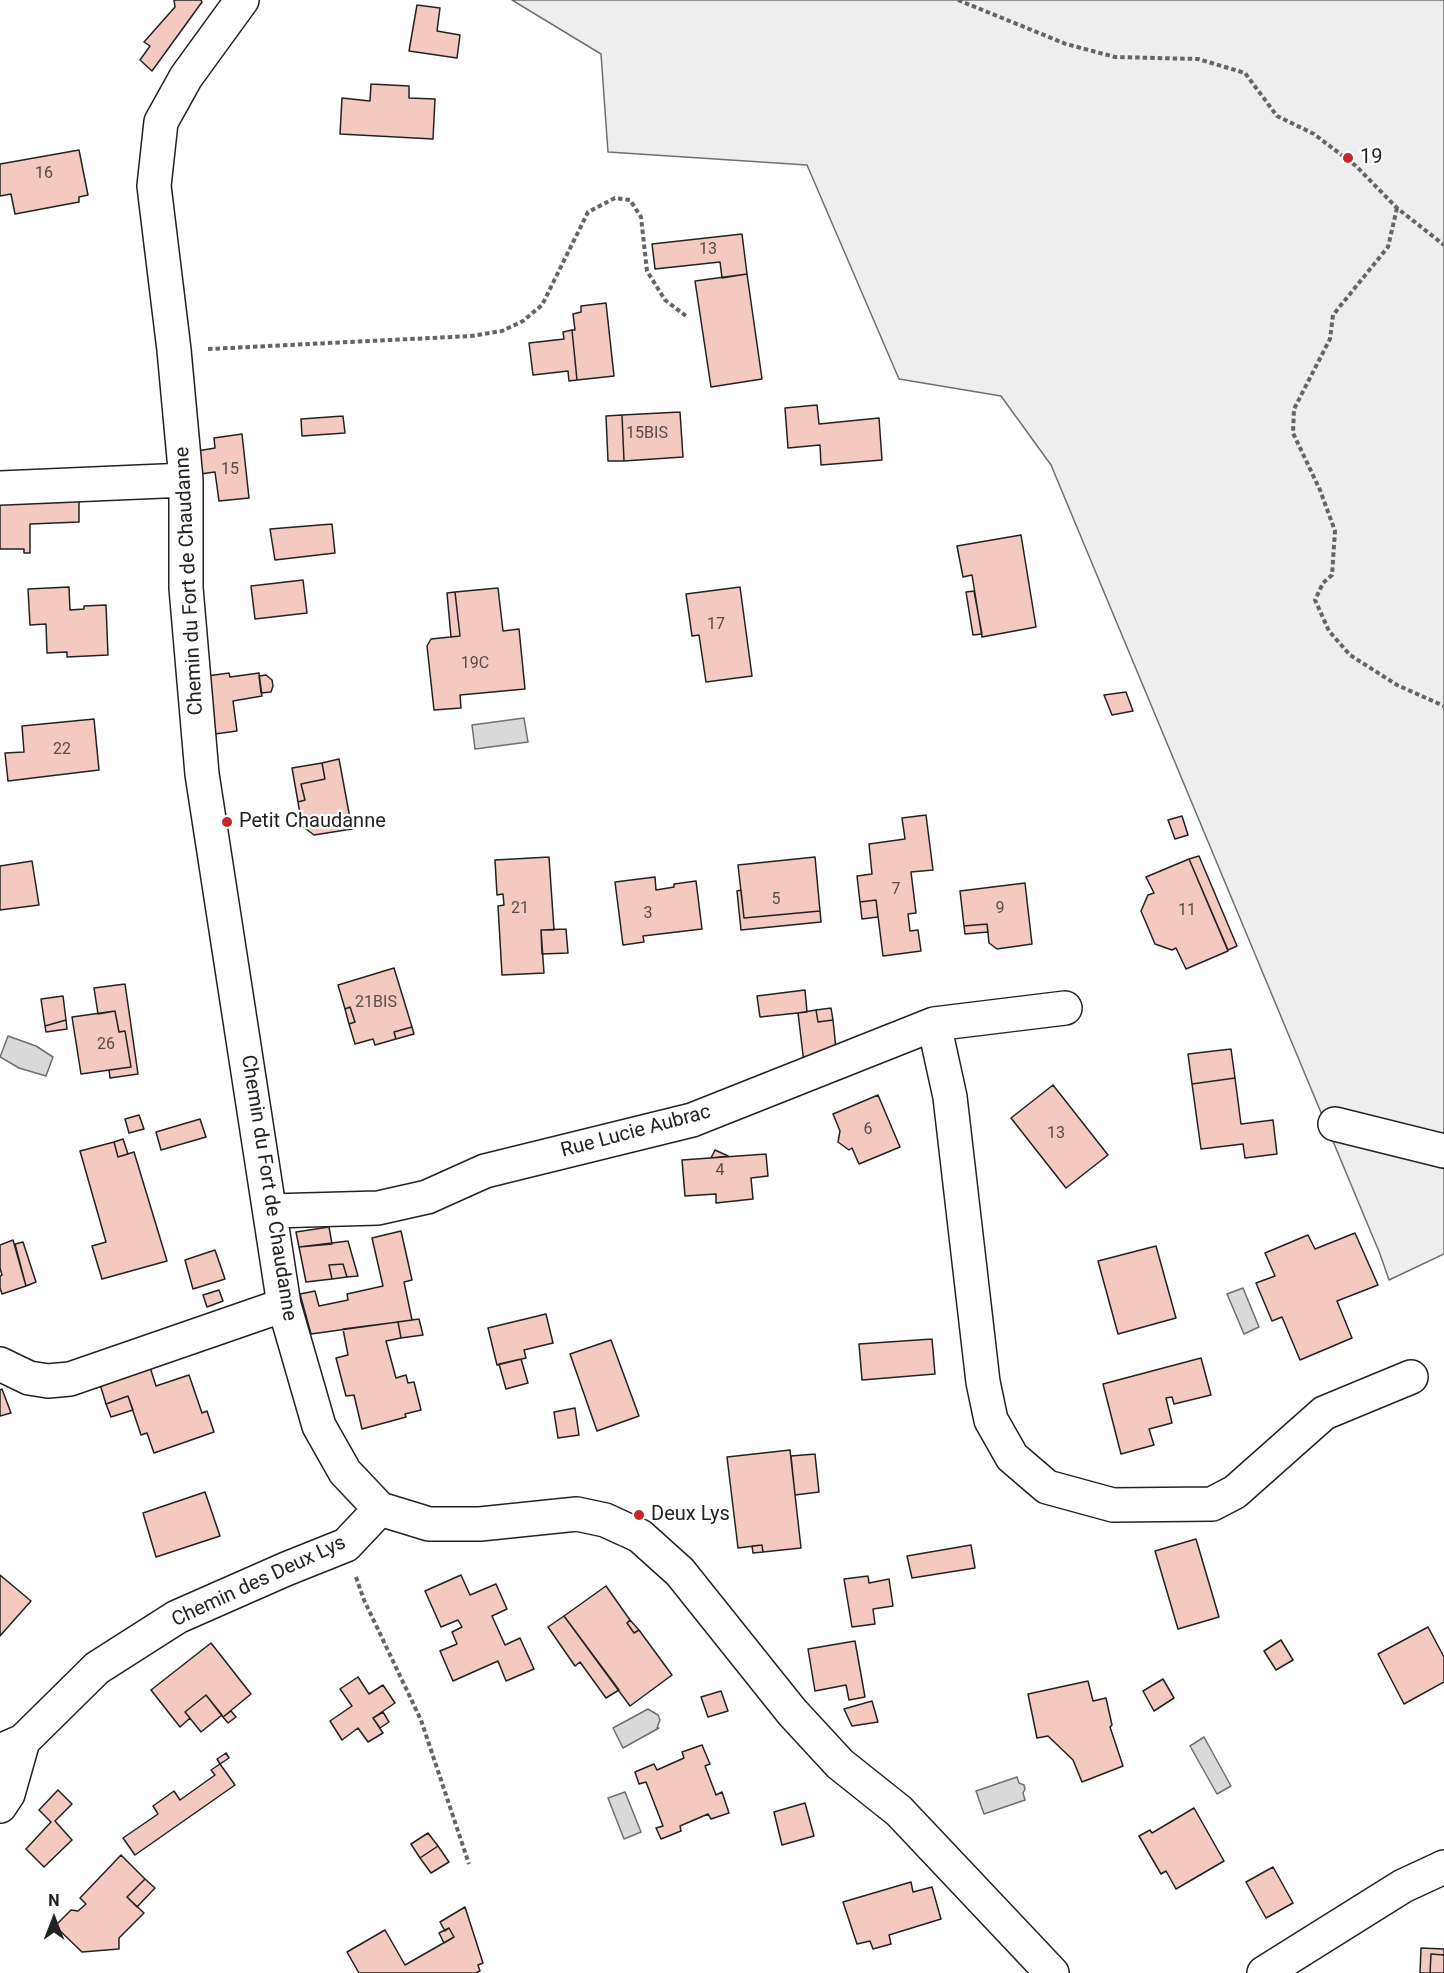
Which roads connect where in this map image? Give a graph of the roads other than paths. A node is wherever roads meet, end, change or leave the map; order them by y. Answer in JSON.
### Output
{"nodes":[{"id":1,"x":242,"y":0,"type":"edge"},
{"id":2,"x":186,"y":480,"type":"junction"},
{"id":3,"x":0,"y":488,"type":"edge"},
{"id":4,"x":1065,"y":1008,"type":"dead end"},
{"id":5,"x":934,"y":1024,"type":"junction"},
{"id":6,"x":1335,"y":1124,"type":"dead end"},
{"id":7,"x":1444,"y":1151,"type":"edge"},
{"id":8,"x":270,"y":1211,"type":"junction"},
{"id":9,"x":284,"y":1305,"type":"junction"},
{"id":10,"x":0,"y":1364,"type":"edge"},
{"id":11,"x":1411,"y":1377,"type":"dead end"},
{"id":12,"x":380,"y":1509,"type":"junction"},
{"id":13,"x":12,"y":1746,"type":"edge"},
{"id":14,"x":0,"y":1806,"type":"edge"},
{"id":15,"x":1444,"y":1867,"type":"edge"},
{"id":16,"x":1052,"y":1973,"type":"edge"},
{"id":17,"x":1264,"y":1973,"type":"edge"}],
"edges":[{"from":1,"to":2,"type":"street","name":"Chemin du Fort de Chaudanne"},
{"from":2,"to":3,"type":"street"},
{"from":2,"to":8,"type":"street","name":"Chemin du Fort de Chaudanne"},
{"from":4,"to":5,"type":"street","name":"Rue Lucie Aubrac"},
{"from":5,"to":8,"type":"street","name":"Rue Lucie Aubrac"},
{"from":5,"to":11,"type":"street"},
{"from":6,"to":7,"type":"street"},
{"from":8,"to":9,"type":"street","name":"Chemin du Fort de Chaudanne"},
{"from":9,"to":10,"type":"street"},
{"from":9,"to":12,"type":"street","name":"Chemin du Fort de Chaudanne"},
{"from":12,"to":13,"type":"street","name":"Chemin des Deux Lys"},
{"from":12,"to":16,"type":"street","name":"Chemin du Fort de Chaudanne"},
{"from":13,"to":14,"type":"street","name":"Chemin des Deux Lys"},
{"from":15,"to":17,"type":"street"}]}
